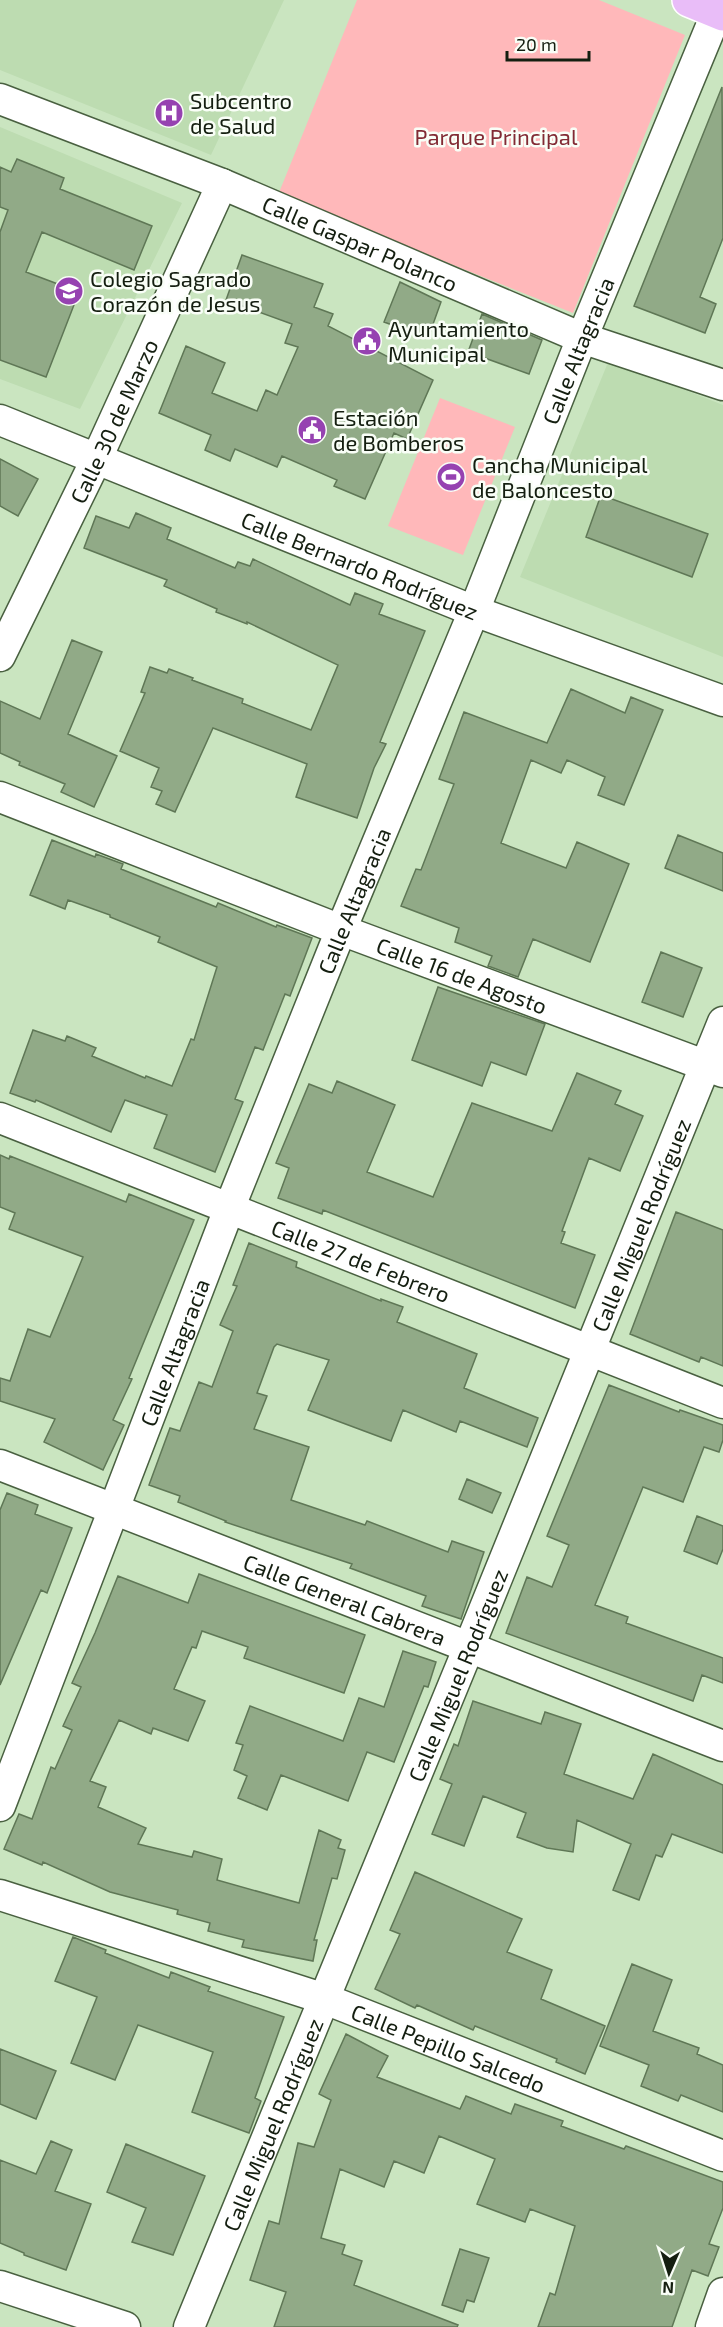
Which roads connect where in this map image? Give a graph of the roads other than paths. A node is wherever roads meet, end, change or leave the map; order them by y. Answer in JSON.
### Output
{"nodes":[{"id":1,"x":689,"y":0,"type":"edge"},
{"id":2,"x":721,"y":9,"type":"edge"},
{"id":3,"x":0,"y":99,"type":"edge"},
{"id":4,"x":222,"y":184,"type":"junction"},
{"id":5,"x":582,"y":338,"type":"junction"},
{"id":6,"x":723,"y":386,"type":"edge"},
{"id":7,"x":0,"y":420,"type":"edge"},
{"id":8,"x":97,"y":458,"type":"junction"},
{"id":9,"x":474,"y":611,"type":"junction"},
{"id":10,"x":0,"y":656,"type":"edge"},
{"id":11,"x":723,"y":701,"type":"edge"},
{"id":12,"x":0,"y":797,"type":"edge"},
{"id":13,"x":341,"y":930,"type":"junction"},
{"id":14,"x":723,"y":1022,"type":"edge"},
{"id":15,"x":714,"y":1069,"type":"edge"},
{"id":16,"x":0,"y":1118,"type":"edge"},
{"id":17,"x":229,"y":1209,"type":"junction"},
{"id":18,"x":589,"y":1352,"type":"junction"},
{"id":19,"x":723,"y":1403,"type":"edge"},
{"id":20,"x":0,"y":1466,"type":"edge"},
{"id":21,"x":114,"y":1510,"type":"junction"},
{"id":22,"x":469,"y":1647,"type":"junction"},
{"id":23,"x":723,"y":1746,"type":"edge"},
{"id":24,"x":0,"y":1806,"type":"edge"},
{"id":25,"x":0,"y":1894,"type":"edge"},
{"id":26,"x":325,"y":1999,"type":"junction"},
{"id":27,"x":723,"y":2156,"type":"edge"},
{"id":28,"x":0,"y":2286,"type":"edge"},
{"id":29,"x":723,"y":2293,"type":"edge"},
{"id":30,"x":125,"y":2327,"type":"edge"},
{"id":31,"x":189,"y":2327,"type":"edge"},
{"id":32,"x":711,"y":2327,"type":"edge"}],
"edges":[{"from":1,"to":2,"type":"main road"},
{"from":2,"to":5,"type":"street","name":"Calle Altagracia"},
{"from":3,"to":4,"type":"street","name":"Calle Gaspar Polanco"},
{"from":4,"to":5,"type":"street","name":"Calle Gaspar Polanco"},
{"from":4,"to":8,"type":"street","name":"Calle 30 de Marzo"},
{"from":5,"to":6,"type":"street","name":"Calle Gaspar Polanco"},
{"from":5,"to":9,"type":"street","name":"Calle Altagracia"},
{"from":7,"to":8,"type":"street","name":"Calle Bernardo Rodríguez"},
{"from":8,"to":9,"type":"street","name":"Calle Bernardo Rodríguez"},
{"from":8,"to":10,"type":"street","name":"Calle 30 de Marzo"},
{"from":9,"to":11,"type":"street","name":"Calle Bernardo Rodríguez"},
{"from":9,"to":13,"type":"street","name":"Calle Altagracia"},
{"from":12,"to":13,"type":"street","name":"Calle 16 de Agosto"},
{"from":13,"to":15,"type":"street","name":"Calle 16 de Agosto"},
{"from":13,"to":17,"type":"street","name":"Calle Altagracia"},
{"from":14,"to":15,"type":"street","name":"Calle Miguel Rodríguez"},
{"from":15,"to":18,"type":"street","name":"Calle Miguel Rodríguez"},
{"from":16,"to":17,"type":"street","name":"Calle 27 de Febrero"},
{"from":17,"to":18,"type":"street","name":"Calle 27 de Febrero"},
{"from":17,"to":21,"type":"street","name":"Calle Altagracia"},
{"from":18,"to":19,"type":"street","name":"Calle 27 de Febrero"},
{"from":18,"to":22,"type":"street","name":"Calle Miguel Rodríguez"},
{"from":20,"to":21,"type":"street","name":"Calle General Cabrera"},
{"from":21,"to":22,"type":"street","name":"Calle General Cabrera"},
{"from":21,"to":24,"type":"street","name":"Calle Altagracia"},
{"from":22,"to":23,"type":"street","name":"Calle General Cabrera"},
{"from":22,"to":26,"type":"street","name":"Calle Miguel Rodríguez"},
{"from":25,"to":26,"type":"street","name":"Calle Pepillo Salcedo"},
{"from":26,"to":27,"type":"street","name":"Calle Pepillo Salcedo"},
{"from":26,"to":31,"type":"street","name":"Calle Miguel Rodríguez"},
{"from":28,"to":30,"type":"street"},
{"from":29,"to":32,"type":"street"}]}
